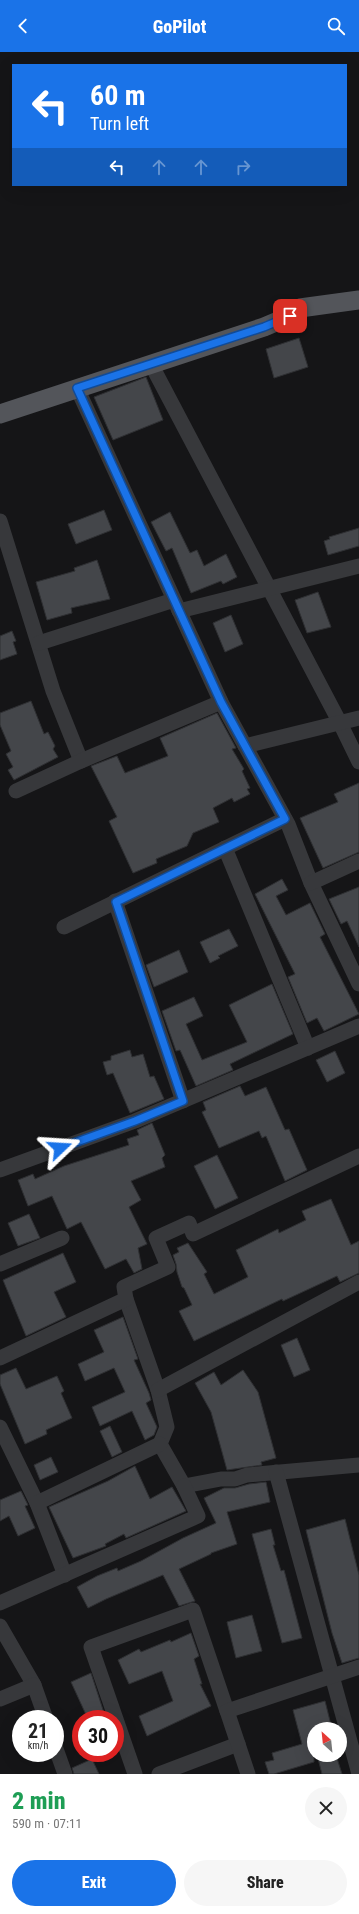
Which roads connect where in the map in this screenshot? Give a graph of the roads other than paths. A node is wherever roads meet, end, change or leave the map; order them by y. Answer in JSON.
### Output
{"nodes":[{"id":1,"x":359,"y":300,"type":"edge"},
{"id":2,"x":151,"y":364,"type":"junction"},
{"id":3,"x":77,"y":388,"type":"junction"},
{"id":4,"x":0,"y":414,"type":"edge"},
{"id":5,"x":0,"y":521,"type":"edge"},
{"id":6,"x":359,"y":566,"type":"edge"},
{"id":7,"x":270,"y":588,"type":"junction"},
{"id":8,"x":176,"y":605,"type":"junction"},
{"id":9,"x":39,"y":643,"type":"junction"},
{"id":10,"x":221,"y":702,"type":"junction"},
{"id":11,"x":359,"y":718,"type":"edge"},
{"id":12,"x":340,"y":723,"type":"junction"},
{"id":13,"x":245,"y":746,"type":"junction"},
{"id":14,"x":81,"y":760,"type":"junction"},
{"id":15,"x":359,"y":762,"type":"edge"},
{"id":16,"x":16,"y":791,"type":"dead end"},
{"id":17,"x":285,"y":819,"type":"junction"},
{"id":18,"x":225,"y":848,"type":"junction"},
{"id":19,"x":359,"y":861,"type":"edge"},
{"id":20,"x":311,"y":883,"type":"junction"},
{"id":21,"x":116,"y":902,"type":"junction"},
{"id":22,"x":64,"y":927,"type":"dead end"},
{"id":23,"x":359,"y":984,"type":"edge"},
{"id":24,"x":359,"y":1026,"type":"edge"},
{"id":25,"x":308,"y":1048,"type":"junction"},
{"id":26,"x":183,"y":1101,"type":"junction"},
{"id":27,"x":359,"y":1156,"type":"edge"},
{"id":28,"x":0,"y":1170,"type":"edge"},
{"id":29,"x":62,"y":1238,"type":"dead end"},
{"id":30,"x":0,"y":1264,"type":"edge"},
{"id":31,"x":359,"y":1282,"type":"edge"},
{"id":32,"x":126,"y":1299,"type":"junction"},
{"id":33,"x":0,"y":1358,"type":"edge"},
{"id":34,"x":158,"y":1390,"type":"junction"},
{"id":35,"x":0,"y":1427,"type":"edge"},
{"id":36,"x":160,"y":1444,"type":"junction"},
{"id":37,"x":359,"y":1465,"type":"edge"},
{"id":38,"x":276,"y":1472,"type":"junction"},
{"id":39,"x":184,"y":1486,"type":"junction"},
{"id":40,"x":37,"y":1503,"type":"junction"},
{"id":41,"x":65,"y":1575,"type":"junction"},
{"id":42,"x":0,"y":1603,"type":"edge"},
{"id":43,"x":0,"y":1626,"type":"edge"},
{"id":44,"x":359,"y":1667,"type":"edge"},
{"id":45,"x":331,"y":1677,"type":"junction"},
{"id":46,"x":34,"y":1685,"type":"junction"},
{"id":47,"x":0,"y":1699,"type":"edge"},
{"id":48,"x":43,"y":1710,"type":"edge"},
{"id":49,"x":227,"y":1711,"type":"junction"},
{"id":50,"x":238,"y":1744,"type":"junction"},
{"id":51,"x":61,"y":1762,"type":"edge"},
{"id":52,"x":65,"y":1774,"type":"edge"},
{"id":53,"x":135,"y":1774,"type":"edge"},
{"id":54,"x":159,"y":1774,"type":"edge"},
{"id":55,"x":248,"y":1774,"type":"edge"},
{"id":56,"x":359,"y":1774,"type":"edge"}],
"edges":[{"from":1,"to":2,"type":"main road"},
{"from":2,"to":3,"type":"main road"},
{"from":2,"to":7,"type":"street"},
{"from":3,"to":4,"type":"main road"},
{"from":3,"to":8,"type":"street"},
{"from":5,"to":9,"type":"street"},
{"from":6,"to":7,"type":"street"},
{"from":7,"to":8,"type":"street"},
{"from":7,"to":12,"type":"street"},
{"from":8,"to":9,"type":"street"},
{"from":8,"to":10,"type":"street"},
{"from":9,"to":14,"type":"street"},
{"from":10,"to":13,"type":"street"},
{"from":10,"to":14,"type":"street"},
{"from":11,"to":12,"type":"street"},
{"from":12,"to":13,"type":"street"},
{"from":12,"to":15,"type":"street"},
{"from":13,"to":17,"type":"street"},
{"from":14,"to":16,"type":"street"},
{"from":17,"to":18,"type":"street"},
{"from":17,"to":20,"type":"street"},
{"from":18,"to":21,"type":"street"},
{"from":18,"to":25,"type":"street"},
{"from":19,"to":20,"type":"street"},
{"from":20,"to":23,"type":"street"},
{"from":21,"to":22,"type":"street"},
{"from":21,"to":26,"type":"street"},
{"from":24,"to":25,"type":"street"},
{"from":25,"to":26,"type":"street"},
{"from":26,"to":28,"type":"street"},
{"from":27,"to":32,"type":"street"},
{"from":29,"to":30,"type":"street"},
{"from":31,"to":34,"type":"street"},
{"from":32,"to":33,"type":"street"},
{"from":32,"to":34,"type":"street"},
{"from":34,"to":36,"type":"street"},
{"from":35,"to":40,"type":"street"},
{"from":36,"to":39,"type":"street"},
{"from":36,"to":40,"type":"street"},
{"from":37,"to":38,"type":"street"},
{"from":38,"to":39,"type":"street"},
{"from":38,"to":45,"type":"street"},
{"from":39,"to":41,"type":"street"},
{"from":40,"to":41,"type":"street"},
{"from":41,"to":42,"type":"street"},
{"from":43,"to":46,"type":"street"},
{"from":44,"to":45,"type":"street"},
{"from":45,"to":49,"type":"street"},
{"from":45,"to":56,"type":"street"},
{"from":46,"to":47,"type":"street"},
{"from":46,"to":48,"type":"street"},
{"from":49,"to":50,"type":"street"},
{"from":49,"to":53,"type":"street"},
{"from":50,"to":54,"type":"street"},
{"from":50,"to":55,"type":"street"},
{"from":51,"to":52,"type":"street"}]}
